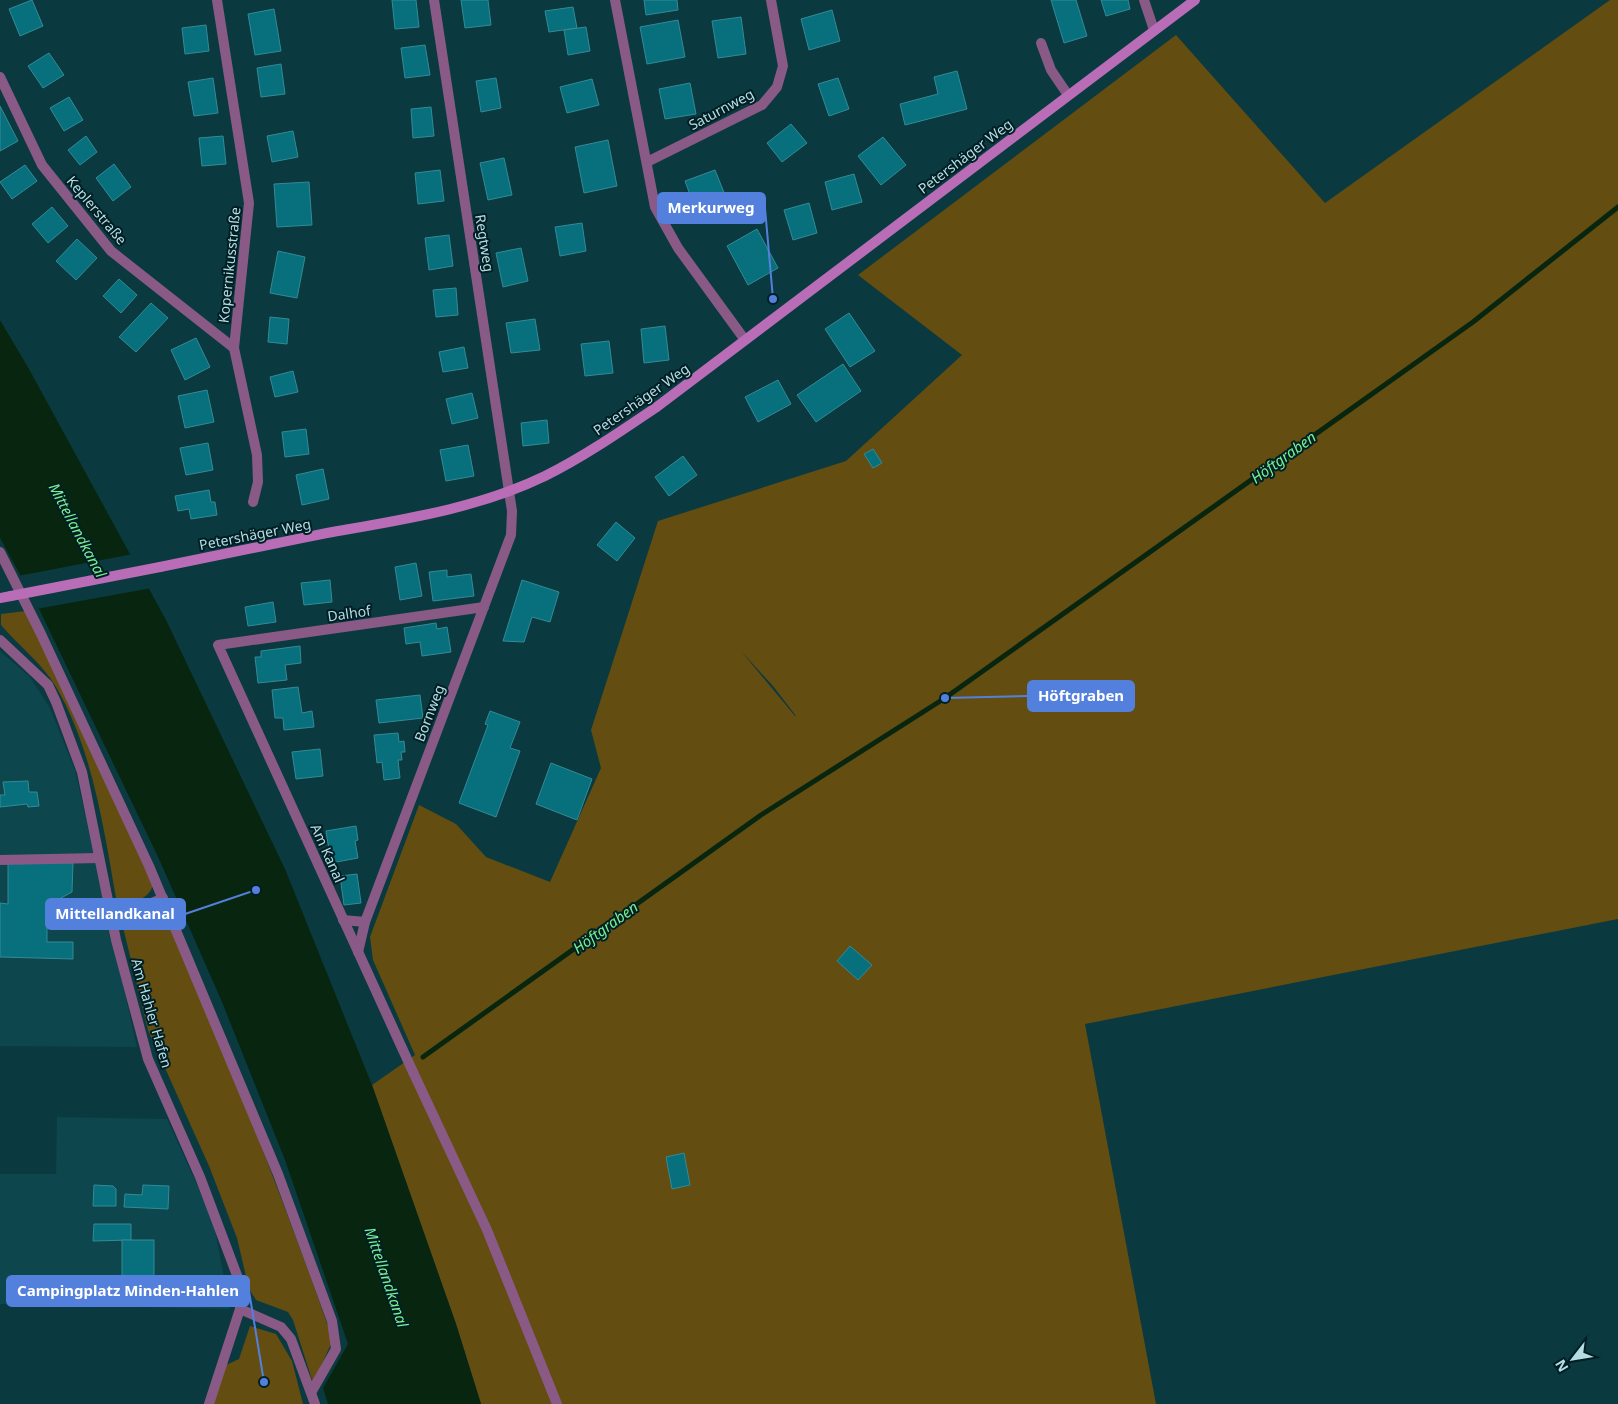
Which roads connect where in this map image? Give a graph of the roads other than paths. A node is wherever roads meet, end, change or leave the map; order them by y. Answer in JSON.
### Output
{"nodes":[{"id":1,"x":217,"y":0,"type":"edge"},
{"id":2,"x":434,"y":0,"type":"edge"},
{"id":3,"x":614,"y":0,"type":"edge"},
{"id":4,"x":771,"y":0,"type":"edge"},
{"id":5,"x":1144,"y":0,"type":"edge"},
{"id":6,"x":1195,"y":0,"type":"edge"},
{"id":7,"x":1154,"y":30,"type":"junction"},
{"id":8,"x":1041,"y":43,"type":"dead end"},
{"id":9,"x":0,"y":77,"type":"edge"},
{"id":10,"x":1068,"y":94,"type":"junction"},
{"id":11,"x":647,"y":162,"type":"junction"},
{"id":12,"x":745,"y":340,"type":"junction"},
{"id":13,"x":234,"y":348,"type":"junction"},
{"id":14,"x":509,"y":491,"type":"junction"},
{"id":15,"x":253,"y":502,"type":"dead end"},
{"id":16,"x":0,"y":552,"type":"edge"},
{"id":17,"x":0,"y":598,"type":"edge"},
{"id":18,"x":484,"y":607,"type":"junction"},
{"id":19,"x":0,"y":640,"type":"edge"},
{"id":20,"x":218,"y":645,"type":"joint"},
{"id":21,"x":100,"y":858,"type":"junction"},
{"id":22,"x":0,"y":860,"type":"edge"},
{"id":23,"x":163,"y":898,"type":"junction"},
{"id":24,"x":112,"y":920,"type":"junction"},
{"id":25,"x":343,"y":920,"type":"junction"},
{"id":26,"x":365,"y":922,"type":"junction"},
{"id":27,"x":358,"y":952,"type":"junction"},
{"id":28,"x":240,"y":1309,"type":"junction"},
{"id":29,"x":312,"y":1391,"type":"junction"},
{"id":30,"x":209,"y":1404,"type":"edge"},
{"id":31,"x":315,"y":1404,"type":"edge"},
{"id":32,"x":557,"y":1404,"type":"edge"}],
"edges":[{"from":1,"to":13,"type":"street","name":"Kopernikusstraße"},
{"from":2,"to":14,"type":"street","name":"Regtweg"},
{"from":3,"to":11,"type":"street"},
{"from":4,"to":11,"type":"street","name":"Saturnweg"},
{"from":5,"to":7,"type":"street"},
{"from":6,"to":7,"type":"street","name":"Petershäger Weg"},
{"from":7,"to":10,"type":"street","name":"Petershäger Weg"},
{"from":8,"to":10,"type":"street"},
{"from":9,"to":13,"type":"street","name":"Keplerstraße"},
{"from":10,"to":12,"type":"street","name":"Petershäger Weg"},
{"from":11,"to":12,"type":"street"},
{"from":12,"to":14,"type":"street","name":"Petershäger Weg"},
{"from":13,"to":15,"type":"street","name":"Kopernikusstraße"},
{"from":14,"to":17,"type":"street","name":"Petershäger Weg","bridge":true},
{"from":14,"to":18,"type":"street","name":"Bornweg"},
{"from":16,"to":23,"type":"street"},
{"from":18,"to":20,"type":"street","name":"Dalhof"},
{"from":18,"to":26,"type":"street","name":"Bornweg"},
{"from":19,"to":21,"type":"street","name":"Am Hahler Hafen"},
{"from":20,"to":25,"type":"street","name":"Am Kanal"},
{"from":21,"to":22,"type":"street"},
{"from":21,"to":24,"type":"street","name":"Am Hahler Hafen"},
{"from":23,"to":24,"type":"street"},
{"from":23,"to":29,"type":"street"},
{"from":24,"to":28,"type":"street","name":"Am Hahler Hafen"},
{"from":25,"to":26,"type":"street"},
{"from":25,"to":27,"type":"street","name":"Am Kanal"},
{"from":26,"to":27,"type":"street","name":"Bornweg"},
{"from":27,"to":32,"type":"street","name":"Am Kanal"},
{"from":28,"to":29,"type":"street"},
{"from":28,"to":30,"type":"street","name":"Am Hahler Hafen"},
{"from":29,"to":31,"type":"street"}]}
